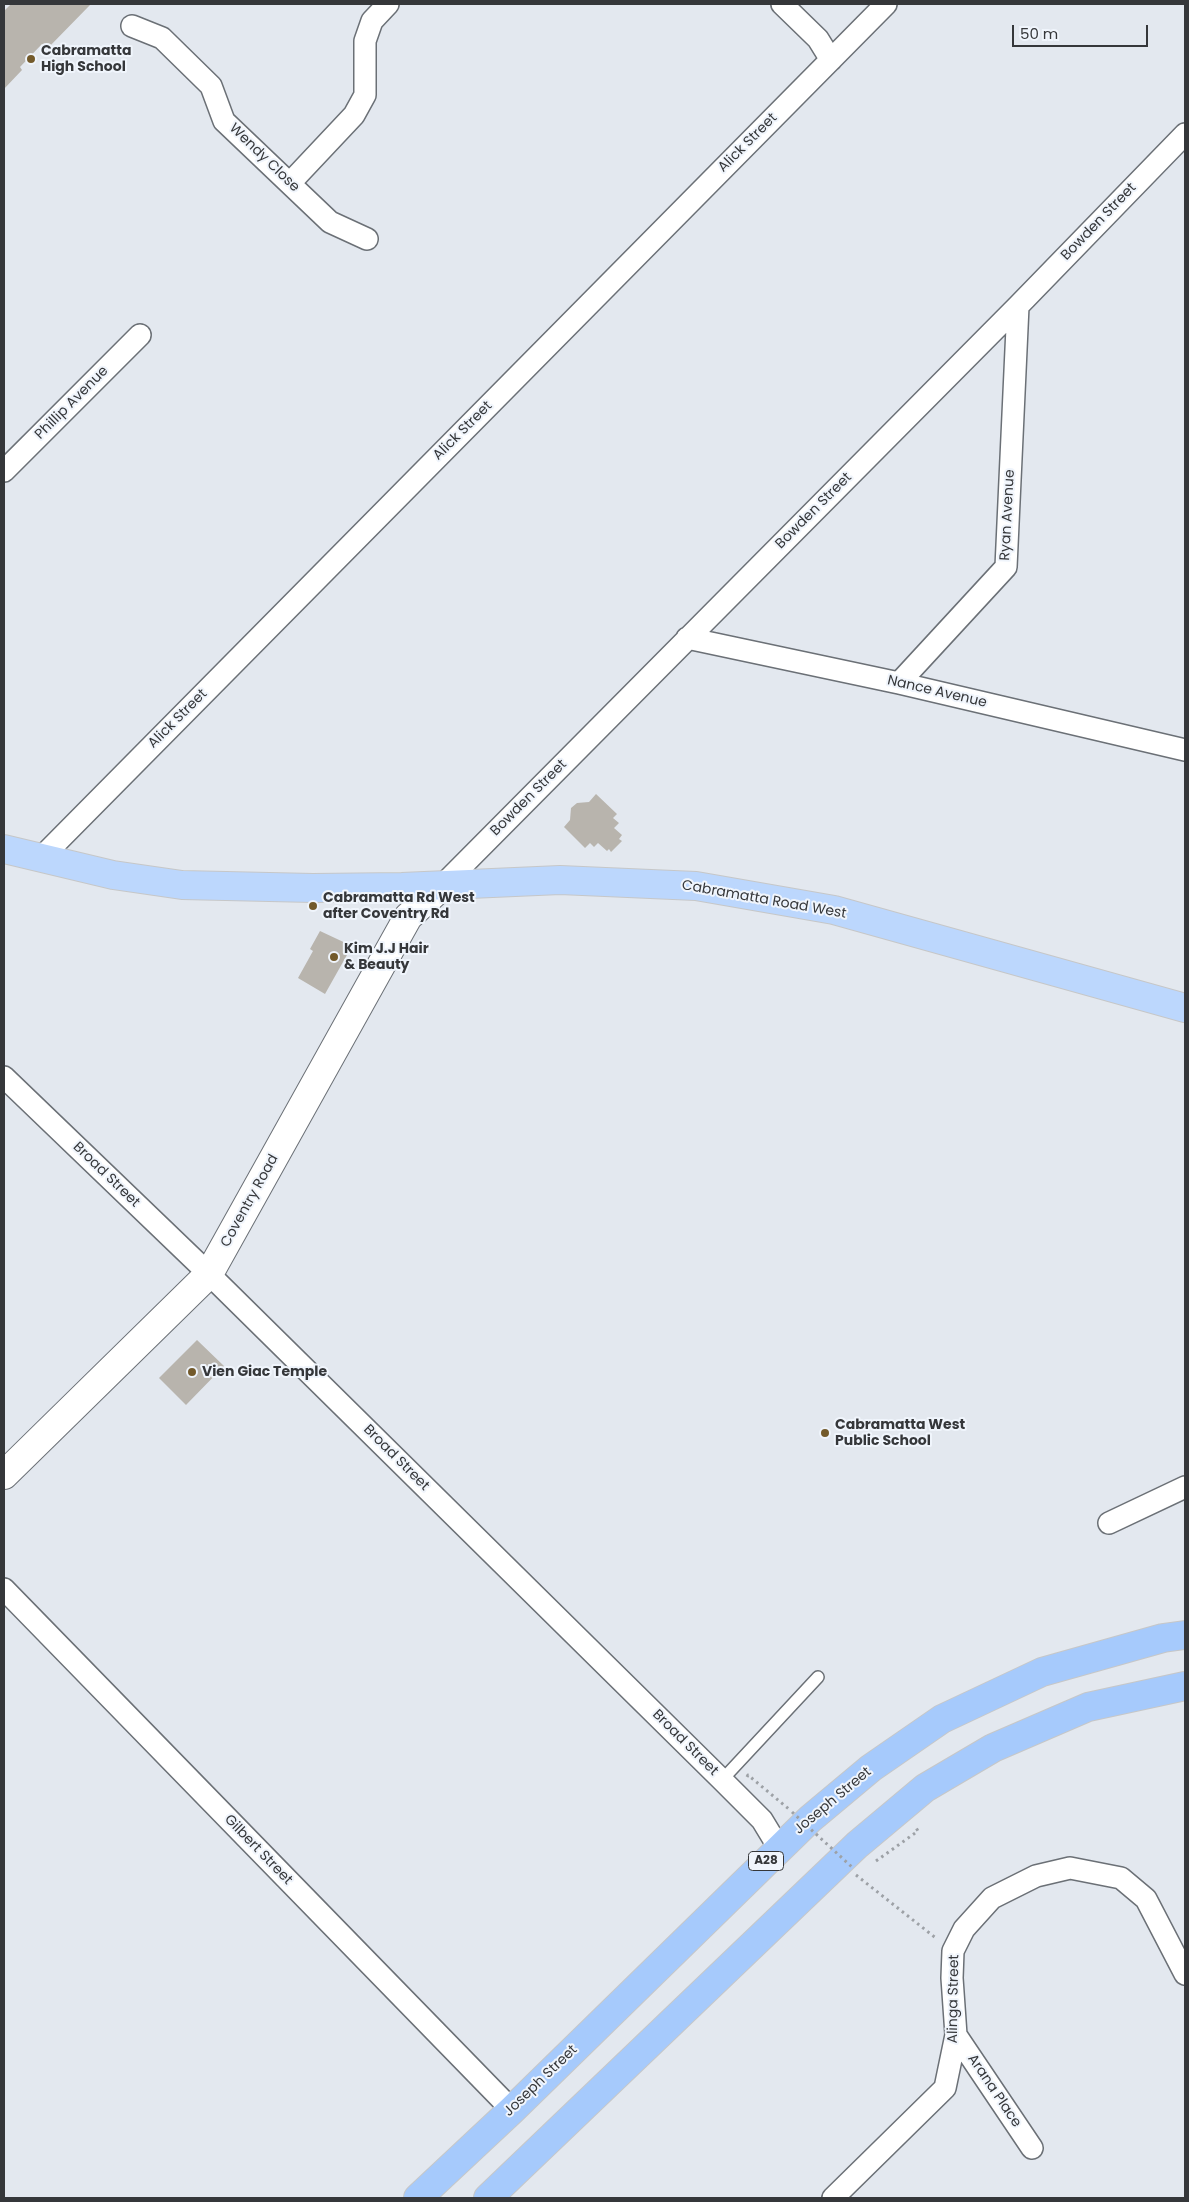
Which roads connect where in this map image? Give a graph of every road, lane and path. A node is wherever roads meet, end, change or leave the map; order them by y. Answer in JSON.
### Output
{"nodes":[{"id":1,"x":388,"y":4,"type":"edge"},
{"id":2,"x":782,"y":4,"type":"edge"},
{"id":3,"x":886,"y":4,"type":"edge"},
{"id":4,"x":132,"y":26,"type":"dead end"},
{"id":5,"x":831,"y":60,"type":"junction"},
{"id":6,"x":1185,"y":134,"type":"edge"},
{"id":7,"x":290,"y":183,"type":"junction"},
{"id":8,"x":367,"y":239,"type":"dead end"},
{"id":9,"x":1018,"y":306,"type":"junction"},
{"id":10,"x":140,"y":334,"type":"dead end"},
{"id":11,"x":4,"y":471,"type":"edge"},
{"id":12,"x":687,"y":638,"type":"junction"},
{"id":13,"x":900,"y":683,"type":"junction"},
{"id":14,"x":1185,"y":750,"type":"edge"},
{"id":15,"x":4,"y":849,"type":"edge"},
{"id":16,"x":40,"y":858,"type":"junction"},
{"id":17,"x":442,"y":886,"type":"junction"},
{"id":18,"x":1185,"y":1008,"type":"edge"},
{"id":19,"x":4,"y":1077,"type":"edge"},
{"id":20,"x":209,"y":1274,"type":"junction"},
{"id":21,"x":4,"y":1475,"type":"edge"},
{"id":22,"x":1185,"y":1488,"type":"edge"},
{"id":23,"x":1108,"y":1522,"type":"dead end"},
{"id":24,"x":4,"y":1589,"type":"edge"},
{"id":25,"x":1185,"y":1635,"type":"edge"},
{"id":26,"x":818,"y":1677,"type":"dead end"},
{"id":27,"x":1185,"y":1686,"type":"edge"},
{"id":28,"x":725,"y":1783,"type":"junction"},
{"id":29,"x":792,"y":1812,"type":"dead end"},
{"id":30,"x":906,"y":1830,"type":"dead end"},
{"id":31,"x":780,"y":1848,"type":"junction"},
{"id":32,"x":860,"y":1862,"type":"dead end"},
{"id":33,"x":872,"y":1864,"type":"dead end"},
{"id":34,"x":864,"y":1869,"type":"dead end"},
{"id":35,"x":953,"y":1951,"type":"junction"},
{"id":36,"x":1185,"y":1974,"type":"edge"},
{"id":37,"x":956,"y":2035,"type":"junction"},
{"id":38,"x":512,"y":2110,"type":"junction"},
{"id":39,"x":1032,"y":2148,"type":"dead end"},
{"id":40,"x":418,"y":2198,"type":"edge"},
{"id":41,"x":488,"y":2198,"type":"edge"},
{"id":42,"x":833,"y":2198,"type":"edge"}],
"edges":[{"from":1,"to":7,"type":"street"},
{"from":2,"to":5,"type":"street"},
{"from":3,"to":5,"type":"street","name":"Alick Street"},
{"from":4,"to":7,"type":"street","name":"Wendy Close"},
{"from":5,"to":16,"type":"street","name":"Alick Street"},
{"from":6,"to":9,"type":"street","name":"Bowden Street"},
{"from":7,"to":8,"type":"street","name":"Wendy Close"},
{"from":9,"to":12,"type":"street","name":"Bowden Street"},
{"from":9,"to":13,"type":"street","name":"Ryan Avenue"},
{"from":10,"to":11,"type":"street","name":"Phillip Avenue"},
{"from":12,"to":13,"type":"street","name":"Nance Avenue"},
{"from":12,"to":17,"type":"street","name":"Bowden Street"},
{"from":13,"to":14,"type":"street","name":"Nance Avenue"},
{"from":15,"to":16,"type":"main road","name":"Cabramatta Road West"},
{"from":16,"to":17,"type":"main road","name":"Cabramatta Road West"},
{"from":17,"to":18,"type":"main road","name":"Cabramatta Road West"},
{"from":17,"to":20,"type":"street","name":"Coventry Road"},
{"from":19,"to":20,"type":"street","name":"Broad Street"},
{"from":20,"to":21,"type":"street","name":"Coventry Road"},
{"from":20,"to":28,"type":"street","name":"Broad Street"},
{"from":22,"to":23,"type":"street"},
{"from":24,"to":38,"type":"street","name":"Gilbert Street"},
{"from":25,"to":31,"type":"highway","name":"Joseph Street","number":"A28"},
{"from":26,"to":28,"type":"lane"},
{"from":27,"to":41,"type":"highway"},
{"from":28,"to":31,"type":"street","name":"Broad Street"},
{"from":29,"to":32,"type":"path","bridge":true},
{"from":30,"to":33,"type":"path"},
{"from":31,"to":38,"type":"highway","name":"Joseph Street","number":"A28"},
{"from":34,"to":35,"type":"path"},
{"from":35,"to":36,"type":"street","name":"Alinga Street"},
{"from":35,"to":37,"type":"street","name":"Alinga Street"},
{"from":37,"to":39,"type":"street","name":"Arana Place"},
{"from":37,"to":42,"type":"street","name":"Alinga Street"},
{"from":38,"to":40,"type":"highway","name":"Joseph Street","number":"A28"}]}
